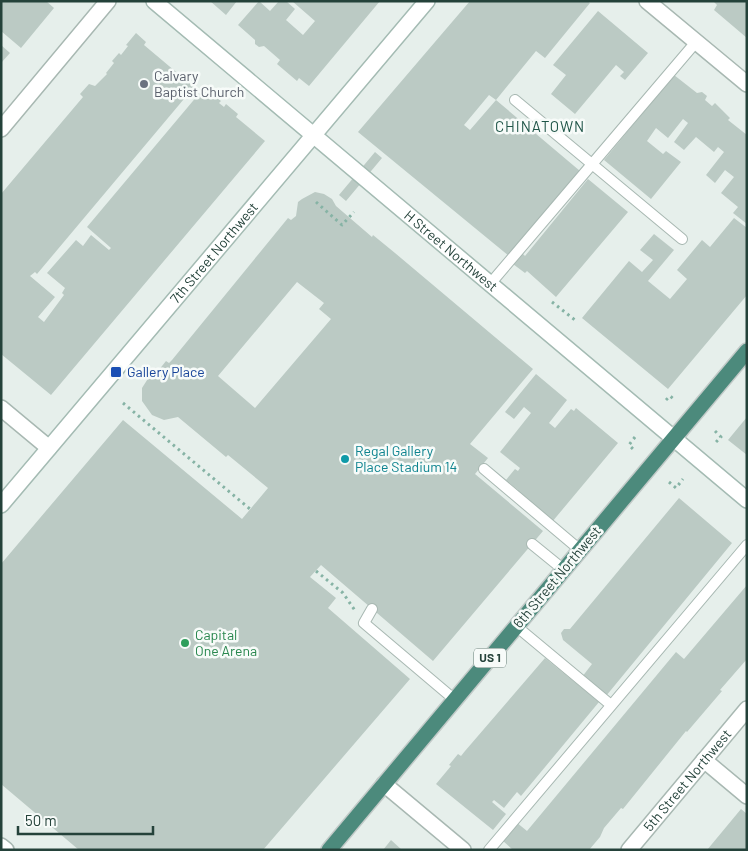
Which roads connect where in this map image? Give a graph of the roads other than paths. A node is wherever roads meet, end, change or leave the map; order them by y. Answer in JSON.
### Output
{"nodes":[{"id":1,"x":108,"y":1,"type":"edge"},
{"id":2,"x":154,"y":1,"type":"edge"},
{"id":3,"x":427,"y":1,"type":"edge"},
{"id":4,"x":647,"y":1,"type":"edge"},
{"id":5,"x":696,"y":42,"type":"junction"},
{"id":6,"x":747,"y":84,"type":"edge"},
{"id":7,"x":516,"y":100,"type":"dead end"},
{"id":8,"x":1,"y":129,"type":"edge"},
{"id":9,"x":313,"y":136,"type":"junction"},
{"id":10,"x":592,"y":164,"type":"junction"},
{"id":11,"x":682,"y":239,"type":"dead end"},
{"id":12,"x":490,"y":284,"type":"junction"},
{"id":13,"x":744,"y":359,"type":"edge"},
{"id":14,"x":1,"y":408,"type":"edge"},
{"id":15,"x":673,"y":438,"type":"junction"},
{"id":16,"x":49,"y":448,"type":"junction"},
{"id":17,"x":484,"y":469,"type":"dead end"},
{"id":18,"x":747,"y":500,"type":"edge"},
{"id":19,"x":1,"y":505,"type":"edge"},
{"id":20,"x":532,"y":544,"type":"dead end"},
{"id":21,"x":747,"y":545,"type":"edge"},
{"id":22,"x":580,"y":550,"type":"junction"},
{"id":23,"x":564,"y":570,"type":"junction"},
{"id":24,"x":372,"y":609,"type":"dead end"},
{"id":25,"x":516,"y":626,"type":"junction"},
{"id":26,"x":454,"y":700,"type":"junction"},
{"id":27,"x":611,"y":705,"type":"junction"},
{"id":28,"x":747,"y":709,"type":"edge"},
{"id":29,"x":704,"y":760,"type":"junction"},
{"id":30,"x":384,"y":784,"type":"junction"},
{"id":31,"x":747,"y":796,"type":"edge"},
{"id":32,"x":1,"y":846,"type":"edge"},
{"id":33,"x":6,"y":850,"type":"edge"},
{"id":34,"x":329,"y":850,"type":"edge"},
{"id":35,"x":463,"y":850,"type":"edge"},
{"id":36,"x":489,"y":850,"type":"edge"},
{"id":37,"x":629,"y":850,"type":"edge"}],
"edges":[{"from":1,"to":8,"type":"main road"},
{"from":2,"to":9,"type":"main road","name":"H Street Northwest"},
{"from":3,"to":9,"type":"main road","name":"7th Street Northwest"},
{"from":4,"to":5,"type":"main road"},
{"from":5,"to":6,"type":"main road"},
{"from":5,"to":10,"type":"lane"},
{"from":7,"to":10,"type":"lane"},
{"from":9,"to":12,"type":"main road","name":"H Street Northwest"},
{"from":9,"to":16,"type":"main road","name":"7th Street Northwest"},
{"from":10,"to":11,"type":"lane"},
{"from":10,"to":12,"type":"lane"},
{"from":12,"to":15,"type":"main road","name":"H Street Northwest"},
{"from":13,"to":15,"type":"highway","name":"6th Street Northwest","number":"US 1"},
{"from":14,"to":16,"type":"main road"},
{"from":15,"to":18,"type":"main road","name":"H Street Northwest"},
{"from":15,"to":22,"type":"highway","name":"6th Street Northwest","number":"US 1"},
{"from":16,"to":19,"type":"main road","name":"7th Street Northwest"},
{"from":17,"to":22,"type":"lane"},
{"from":20,"to":23,"type":"lane"},
{"from":21,"to":27,"type":"lane"},
{"from":22,"to":23,"type":"highway","name":"6th Street Northwest","number":"US 1"},
{"from":23,"to":25,"type":"highway","name":"6th Street Northwest","number":"US 1"},
{"from":24,"to":26,"type":"lane"},
{"from":25,"to":26,"type":"highway","name":"6th Street Northwest","number":"US 1"},
{"from":25,"to":27,"type":"lane"},
{"from":26,"to":30,"type":"highway","name":"6th Street Northwest","number":"US 1"},
{"from":27,"to":36,"type":"lane"},
{"from":28,"to":29,"type":"main road","name":"5th Street Northwest"},
{"from":29,"to":31,"type":"main road"},
{"from":29,"to":37,"type":"main road","name":"5th Street Northwest"},
{"from":30,"to":34,"type":"highway","name":"6th Street Northwest","number":"US 1"},
{"from":30,"to":35,"type":"main road"},
{"from":32,"to":33,"type":"main road"}]}
